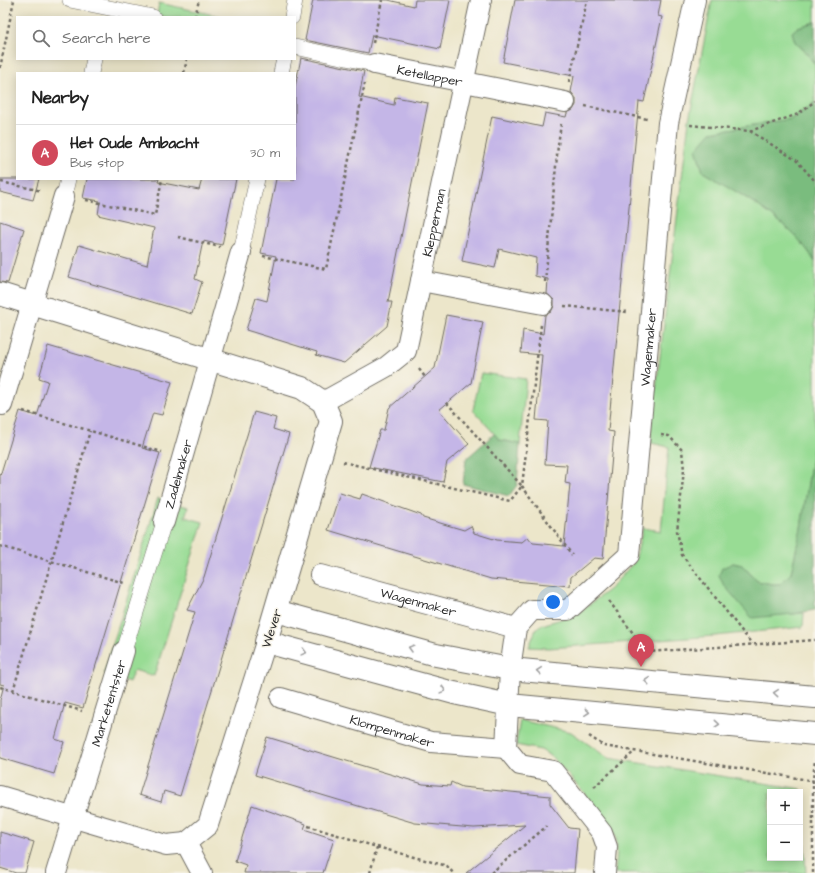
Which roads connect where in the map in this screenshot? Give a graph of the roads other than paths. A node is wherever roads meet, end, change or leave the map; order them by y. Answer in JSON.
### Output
{"nodes":[{"id":1,"x":70,"y":0,"type":"edge"},
{"id":2,"x":295,"y":0,"type":"edge"},
{"id":3,"x":481,"y":0,"type":"edge"},
{"id":4,"x":695,"y":0,"type":"edge"},
{"id":5,"x":105,"y":8,"type":"edge"},
{"id":6,"x":148,"y":16,"type":"edge"},
{"id":7,"x":292,"y":16,"type":"edge"},
{"id":8,"x":296,"y":47,"type":"edge"},
{"id":9,"x":94,"y":60,"type":"edge"},
{"id":10,"x":284,"y":60,"type":"edge"},
{"id":11,"x":371,"y":63,"type":"joint"},
{"id":12,"x":91,"y":72,"type":"edge"},
{"id":13,"x":281,"y":72,"type":"edge"},
{"id":14,"x":464,"y":82,"type":"junction"},
{"id":15,"x":565,"y":102,"type":"road end"},
{"id":16,"x":257,"y":180,"type":"edge"},
{"id":17,"x":66,"y":187,"type":"edge"},
{"id":18,"x":241,"y":252,"type":"joint"},
{"id":19,"x":421,"y":281,"type":"junction"},
{"id":20,"x":0,"y":294,"type":"edge"},
{"id":21,"x":32,"y":304,"type":"junction"},
{"id":22,"x":543,"y":304,"type":"road end"},
{"id":23,"x":211,"y":359,"type":"junction"},
{"id":24,"x":323,"y":402,"type":"junction"},
{"id":25,"x":1,"y":408,"type":"edge"},
{"id":26,"x":164,"y":522,"type":"joint"},
{"id":27,"x":320,"y":575,"type":"dead end"},
{"id":28,"x":144,"y":589,"type":"joint"},
{"id":29,"x":276,"y":611,"type":"junction"},
{"id":30,"x":516,"y":628,"type":"junction"},
{"id":31,"x":266,"y":642,"type":"junction"},
{"id":32,"x":124,"y":651,"type":"joint"},
{"id":33,"x":510,"y":668,"type":"junction"},
{"id":34,"x":815,"y":697,"type":"edge"},
{"id":35,"x":281,"y":698,"type":"dead end"},
{"id":36,"x":509,"y":705,"type":"junction"},
{"id":37,"x":815,"y":734,"type":"edge"},
{"id":38,"x":506,"y":748,"type":"junction"},
{"id":39,"x":0,"y":796,"type":"edge"},
{"id":40,"x":74,"y":817,"type":"junction"},
{"id":41,"x":186,"y":843,"type":"junction"},
{"id":42,"x":56,"y":873,"type":"edge"},
{"id":43,"x":202,"y":873,"type":"edge"},
{"id":44,"x":605,"y":873,"type":"edge"}],
"edges":[{"from":1,"to":5,"type":"street"},
{"from":2,"to":7,"type":"street"},
{"from":3,"to":14,"type":"street","name":"Klepperman"},
{"from":4,"to":30,"type":"street","name":"Wagenmaker"},
{"from":5,"to":6,"type":"street"},
{"from":8,"to":11,"type":"street","name":"Ketellapper"},
{"from":9,"to":12,"type":"street"},
{"from":10,"to":13,"type":"street"},
{"from":11,"to":14,"type":"street","name":"Ketellapper"},
{"from":14,"to":15,"type":"street","name":"Ketellapper"},
{"from":14,"to":19,"type":"street","name":"Klepperman"},
{"from":16,"to":18,"type":"street","name":"Zadelmaker"},
{"from":17,"to":21,"type":"street"},
{"from":18,"to":23,"type":"street","name":"Zadelmaker"},
{"from":19,"to":22,"type":"street"},
{"from":19,"to":24,"type":"street","name":"Klepperman"},
{"from":20,"to":21,"type":"street"},
{"from":21,"to":23,"type":"street"},
{"from":21,"to":25,"type":"street"},
{"from":23,"to":24,"type":"street"},
{"from":23,"to":26,"type":"street","name":"Zadelmaker"},
{"from":24,"to":29,"type":"street","name":"Wever"},
{"from":26,"to":28,"type":"street","name":"Zadelmaker"},
{"from":27,"to":30,"type":"street","name":"Wagenmaker"},
{"from":28,"to":32,"type":"street","name":"Marketentster"},
{"from":29,"to":31,"type":"street","name":"Wever"},
{"from":33,"to":29,"type":"street","one_way":true},
{"from":30,"to":33,"type":"street"},
{"from":31,"to":36,"type":"street","one_way":true},
{"from":31,"to":41,"type":"street","name":"Wever"},
{"from":32,"to":40,"type":"street","name":"Marketentster"},
{"from":34,"to":33,"type":"street","one_way":true},
{"from":33,"to":36,"type":"street"},
{"from":35,"to":38,"type":"street","name":"Klompenmaker"},
{"from":36,"to":37,"type":"street","one_way":true},
{"from":36,"to":38,"type":"street"},
{"from":38,"to":44,"type":"street"},
{"from":39,"to":40,"type":"street"},
{"from":40,"to":41,"type":"street"},
{"from":40,"to":42,"type":"street","name":"Marketentster"},
{"from":41,"to":43,"type":"street"}]}
